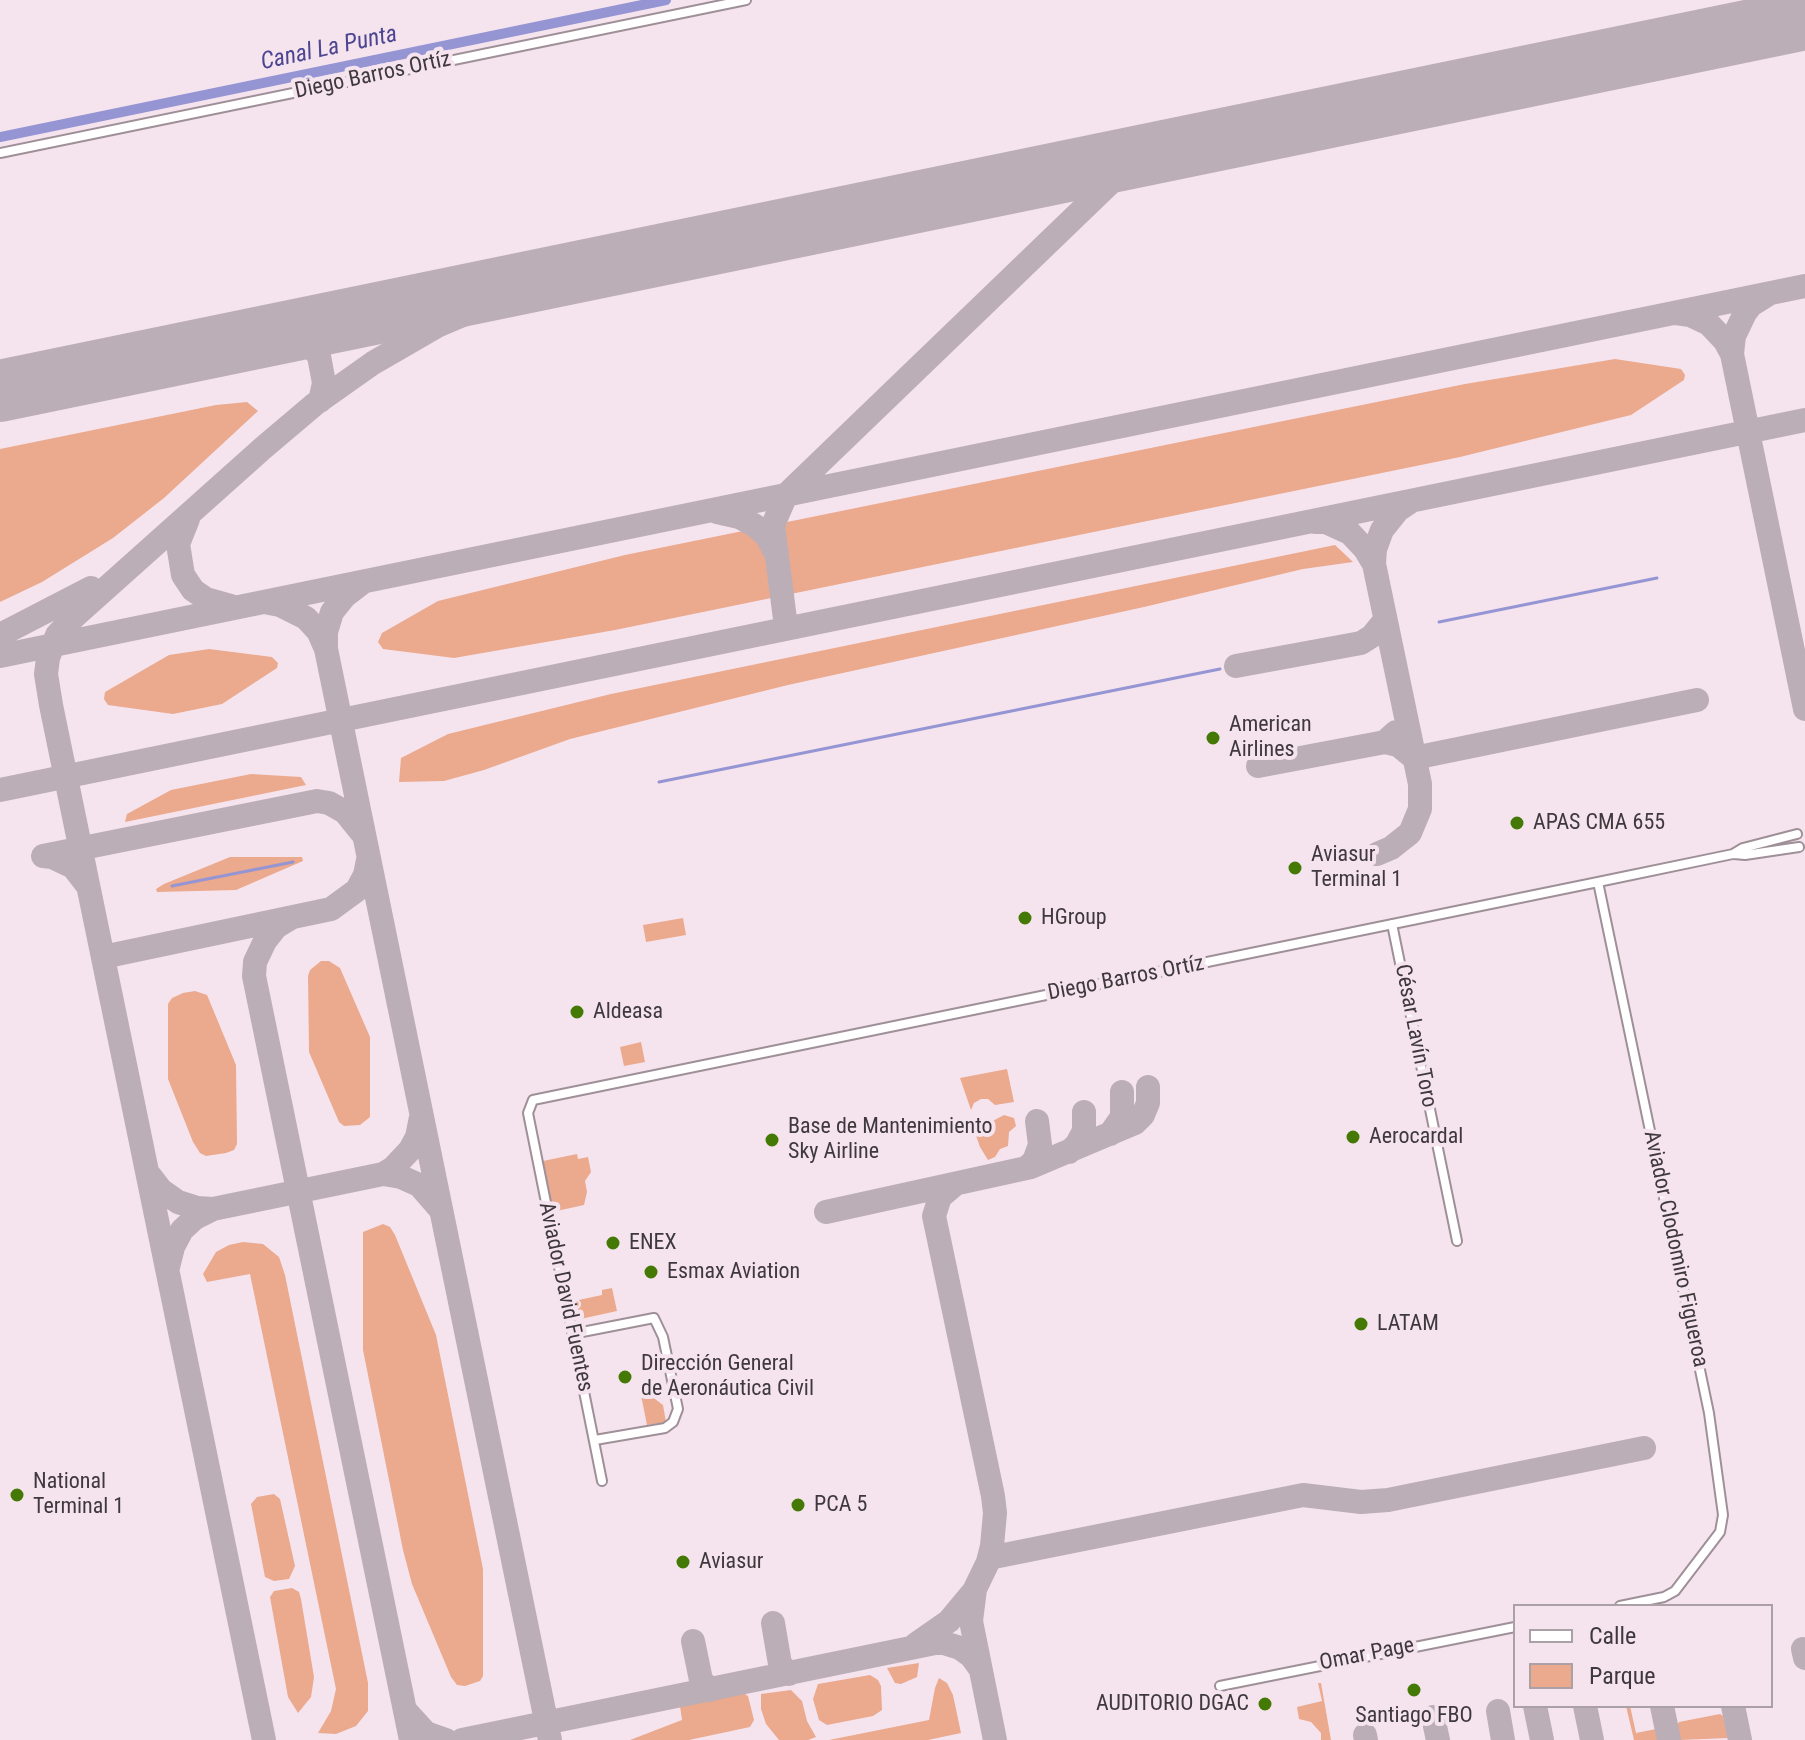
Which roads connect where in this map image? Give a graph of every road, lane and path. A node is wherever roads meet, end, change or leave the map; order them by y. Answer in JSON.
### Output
{"nodes":[{"id":1,"x":746,"y":0,"type":"edge"},
{"id":2,"x":0,"y":153,"type":"edge"},
{"id":3,"x":1797,"y":834,"type":"dead end"},
{"id":4,"x":1799,"y":847,"type":"dead end"},
{"id":5,"x":1733,"y":854,"type":"junction"},
{"id":6,"x":1598,"y":882,"type":"junction"},
{"id":7,"x":1392,"y":924,"type":"junction"},
{"id":8,"x":528,"y":1113,"type":"joint"},
{"id":9,"x":1457,"y":1241,"type":"dead end"},
{"id":10,"x":572,"y":1334,"type":"junction"},
{"id":11,"x":595,"y":1440,"type":"junction"},
{"id":12,"x":602,"y":1481,"type":"dead end"},
{"id":13,"x":1630,"y":1604,"type":"edge"},
{"id":14,"x":1513,"y":1627,"type":"edge"},
{"id":15,"x":1220,"y":1686,"type":"dead end"}],
"edges":[{"from":1,"to":2,"type":"street","name":"Diego Barros Ortíz"},
{"from":3,"to":5,"type":"street","name":"Diego Barros Ortíz"},
{"from":4,"to":5,"type":"street","name":"Diego Barros Ortíz"},
{"from":5,"to":6,"type":"street","name":"Diego Barros Ortíz"},
{"from":6,"to":7,"type":"street","name":"Diego Barros Ortíz"},
{"from":6,"to":13,"type":"street","name":"Aviador Clodomiro Figueroa"},
{"from":7,"to":8,"type":"street","name":"Diego Barros Ortíz"},
{"from":7,"to":9,"type":"street","name":"César Lavín Toro"},
{"from":8,"to":10,"type":"street","name":"Aviador David Fuentes"},
{"from":10,"to":11,"type":"street","name":"Aviador David Fuentes"},
{"from":10,"to":11,"type":"street"},
{"from":11,"to":12,"type":"street","name":"Aviador David Fuentes"},
{"from":14,"to":15,"type":"street","name":"Omar Page"}]}
